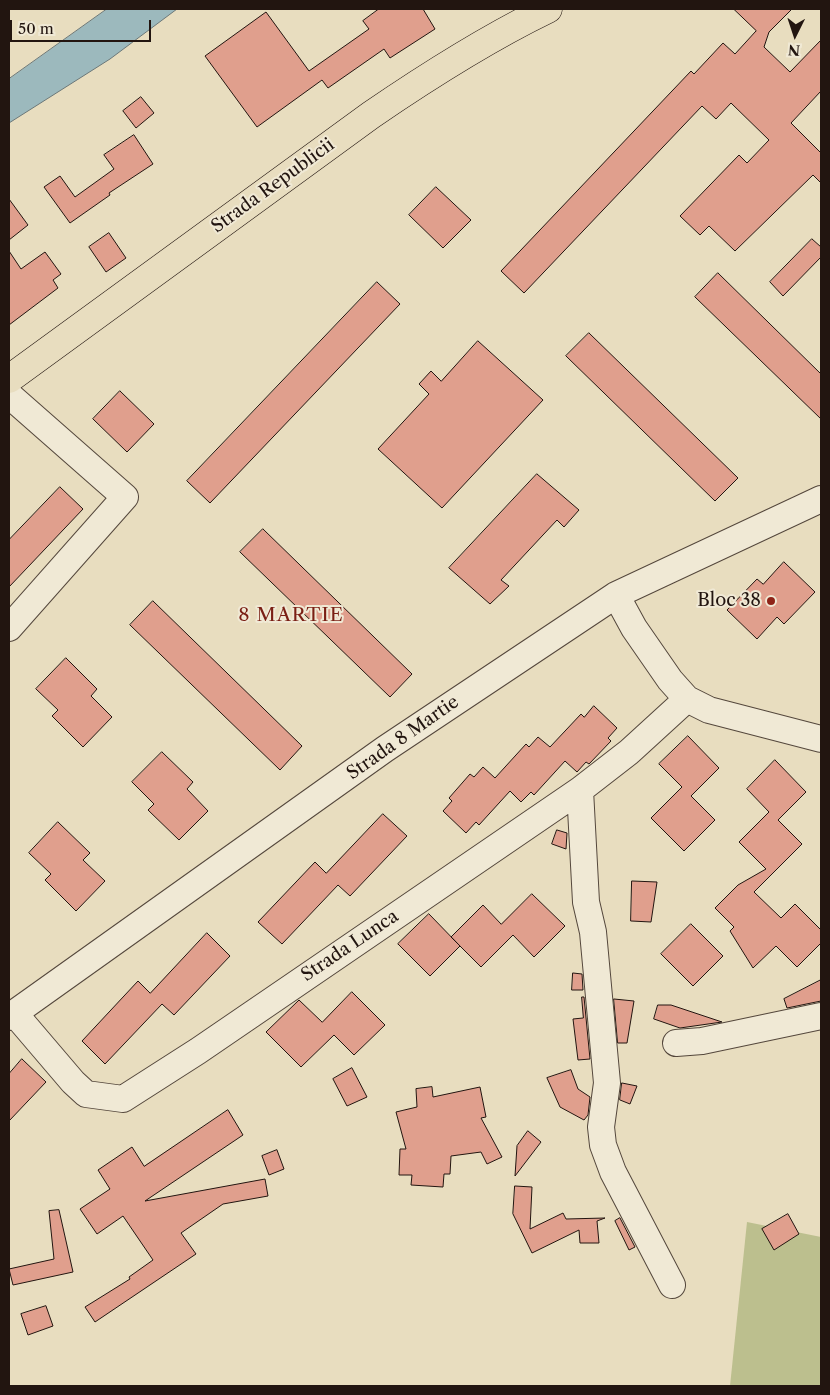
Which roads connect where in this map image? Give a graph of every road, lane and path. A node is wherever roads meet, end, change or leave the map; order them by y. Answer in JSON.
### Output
{"nodes":[{"id":1,"x":548,"y":9,"type":"edge"},
{"id":2,"x":9,"y":379,"type":"edge"},
{"id":3,"x":9,"y":395,"type":"edge"},
{"id":4,"x":821,"y":499,"type":"edge"},
{"id":5,"x":616,"y":595,"type":"junction"},
{"id":6,"x":9,"y":628,"type":"edge"},
{"id":7,"x":688,"y":699,"type":"junction"},
{"id":8,"x":821,"y":738,"type":"edge"},
{"id":9,"x":580,"y":790,"type":"junction"},
{"id":10,"x":12,"y":1016,"type":"edge"},
{"id":11,"x":821,"y":1016,"type":"edge"},
{"id":12,"x":676,"y":1043,"type":"dead end"},
{"id":13,"x":672,"y":1285,"type":"dead end"}],
"edges":[{"from":1,"to":2,"type":"main road","name":"Strada Republicii"},
{"from":3,"to":6,"type":"street"},
{"from":4,"to":5,"type":"street","name":"Strada 8 Martie"},
{"from":5,"to":7,"type":"street"},
{"from":5,"to":10,"type":"street","name":"Strada 8 Martie"},
{"from":7,"to":8,"type":"street"},
{"from":7,"to":9,"type":"street","name":"Strada Lunca"},
{"from":9,"to":10,"type":"street","name":"Strada Lunca"},
{"from":9,"to":13,"type":"street"},
{"from":11,"to":12,"type":"street"}]}
